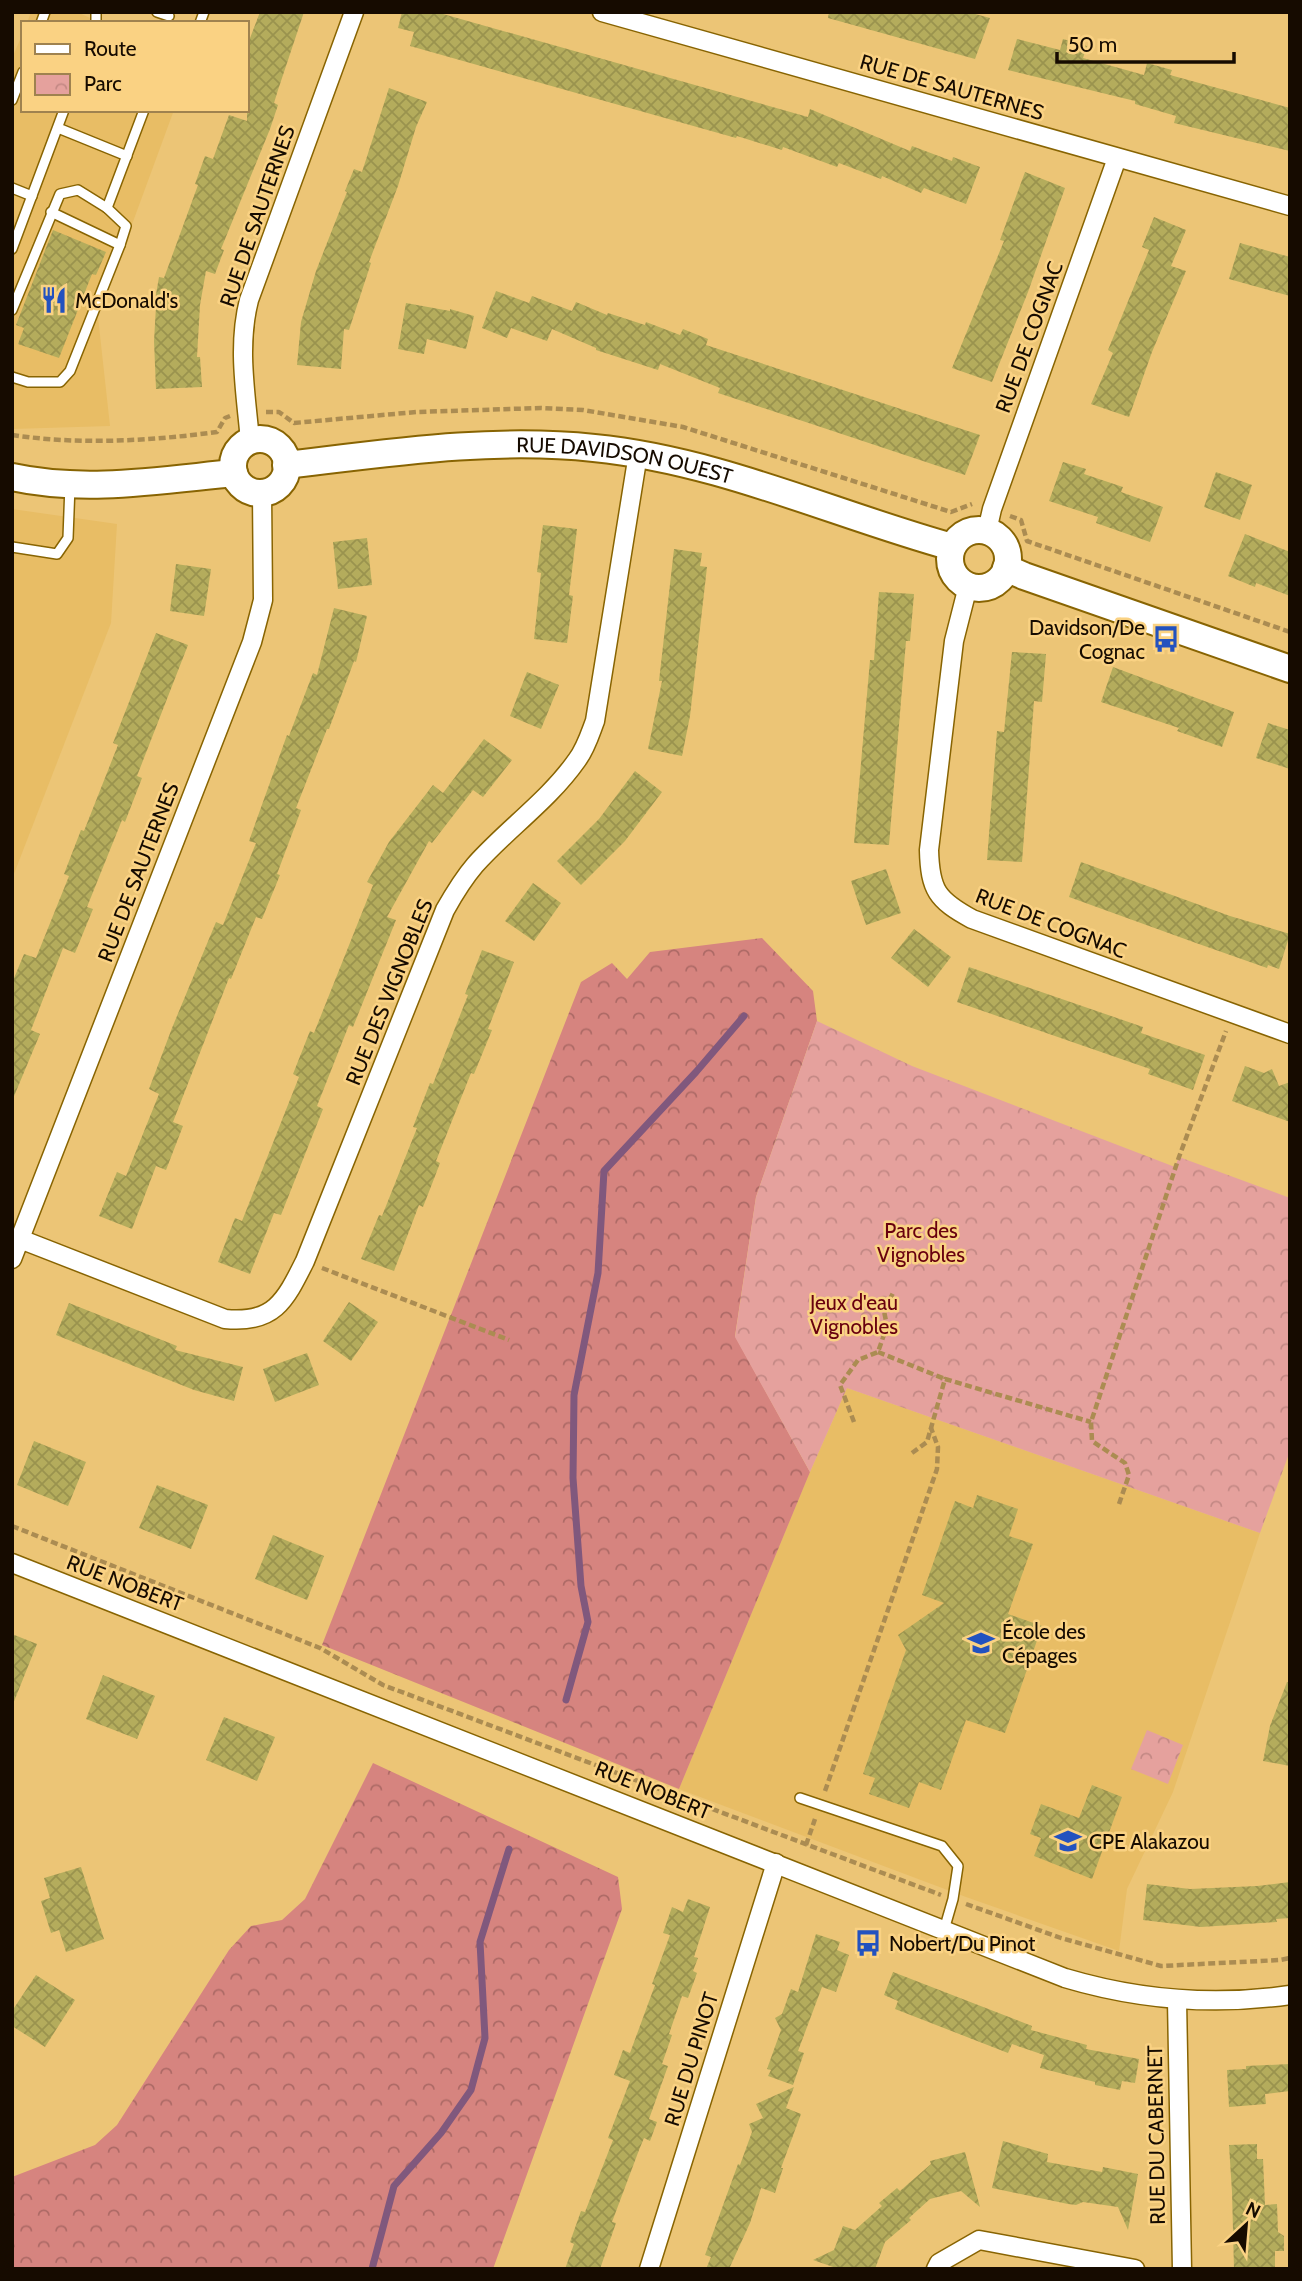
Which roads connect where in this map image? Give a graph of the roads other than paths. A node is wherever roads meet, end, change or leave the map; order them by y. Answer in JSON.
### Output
{"nodes":[{"id":1,"x":157,"y":12,"type":"edge"},
{"id":2,"x":354,"y":12,"type":"edge"},
{"id":3,"x":602,"y":12,"type":"edge"},
{"id":4,"x":169,"y":16,"type":"dead end"},
{"id":5,"x":21,"y":77,"type":"edge"},
{"id":6,"x":12,"y":100,"type":"edge"},
{"id":7,"x":63,"y":112,"type":"edge"},
{"id":8,"x":143,"y":112,"type":"edge"},
{"id":9,"x":58,"y":128,"type":"junction"},
{"id":10,"x":127,"y":156,"type":"junction"},
{"id":11,"x":1117,"y":159,"type":"junction"},
{"id":12,"x":12,"y":188,"type":"edge"},
{"id":13,"x":32,"y":196,"type":"junction"},
{"id":14,"x":1290,"y":206,"type":"edge"},
{"id":15,"x":107,"y":208,"type":"junction"},
{"id":16,"x":51,"y":212,"type":"junction"},
{"id":17,"x":120,"y":245,"type":"junction"},
{"id":18,"x":12,"y":249,"type":"edge"},
{"id":19,"x":12,"y":310,"type":"edge"},
{"id":20,"x":12,"y":377,"type":"edge"},
{"id":21,"x":250,"y":441,"type":"junction"},
{"id":22,"x":638,"y":454,"type":"junction"},
{"id":23,"x":286,"y":465,"type":"junction"},
{"id":24,"x":234,"y":473,"type":"junction"},
{"id":25,"x":12,"y":478,"type":"edge"},
{"id":26,"x":70,"y":484,"type":"junction"},
{"id":27,"x":262,"y":493,"type":"junction"},
{"id":28,"x":987,"y":531,"type":"junction"},
{"id":29,"x":12,"y":547,"type":"edge"},
{"id":30,"x":952,"y":547,"type":"junction"},
{"id":31,"x":1006,"y":568,"type":"junction"},
{"id":32,"x":968,"y":586,"type":"junction"},
{"id":33,"x":1290,"y":669,"type":"edge"},
{"id":34,"x":1290,"y":1034,"type":"edge"},
{"id":35,"x":16,"y":1238,"type":"edge"},
{"id":36,"x":12,"y":1259,"type":"edge"},
{"id":37,"x":12,"y":1563,"type":"edge"},
{"id":38,"x":800,"y":1798,"type":"dead end"},
{"id":39,"x":776,"y":1863,"type":"junction"},
{"id":40,"x":944,"y":1930,"type":"junction"},
{"id":41,"x":1290,"y":1995,"type":"edge"},
{"id":42,"x":1177,"y":2000,"type":"junction"},
{"id":43,"x":649,"y":2269,"type":"edge"},
{"id":44,"x":936,"y":2269,"type":"edge"},
{"id":45,"x":1135,"y":2269,"type":"edge"},
{"id":46,"x":1182,"y":2269,"type":"edge"}],
"edges":[{"from":1,"to":4,"type":"lane"},
{"from":2,"to":21,"type":"street","name":"RUE DE SAUTERNES"},
{"from":3,"to":11,"type":"street","name":"RUE DE SAUTERNES"},
{"from":5,"to":6,"type":"lane"},
{"from":7,"to":9,"type":"lane"},
{"from":8,"to":10,"type":"lane"},
{"from":9,"to":10,"type":"lane"},
{"from":9,"to":13,"type":"lane"},
{"from":10,"to":15,"type":"lane"},
{"from":11,"to":14,"type":"street","name":"RUE DE SAUTERNES"},
{"from":11,"to":28,"type":"street","name":"RUE DE COGNAC"},
{"from":12,"to":13,"type":"lane"},
{"from":13,"to":18,"type":"lane"},
{"from":15,"to":16,"type":"lane"},
{"from":15,"to":17,"type":"lane"},
{"from":16,"to":17,"type":"lane"},
{"from":16,"to":19,"type":"lane"},
{"from":17,"to":20,"type":"lane"},
{"from":21,"to":23,"type":"street"},
{"from":21,"to":24,"type":"street"},
{"from":22,"to":23,"type":"street","name":"RUE DAVIDSON OUEST"},
{"from":22,"to":30,"type":"street","name":"RUE DAVIDSON OUEST"},
{"from":22,"to":35,"type":"street","name":"RUE DES VIGNOBLES"},
{"from":23,"to":27,"type":"street"},
{"from":24,"to":26,"type":"street"},
{"from":24,"to":27,"type":"street"},
{"from":25,"to":26,"type":"street"},
{"from":26,"to":29,"type":"lane"},
{"from":27,"to":35,"type":"street","name":"RUE DE SAUTERNES"},
{"from":28,"to":30,"type":"street"},
{"from":28,"to":31,"type":"street"},
{"from":30,"to":32,"type":"street"},
{"from":31,"to":32,"type":"street"},
{"from":31,"to":33,"type":"street"},
{"from":32,"to":34,"type":"street","name":"RUE DE COGNAC"},
{"from":35,"to":36,"type":"street","name":"RUE DE SAUTERNES"},
{"from":37,"to":39,"type":"street","name":"RUE NOBERT"},
{"from":38,"to":40,"type":"lane"},
{"from":39,"to":40,"type":"street","name":"RUE NOBERT"},
{"from":39,"to":43,"type":"street","name":"RUE DU PINOT"},
{"from":40,"to":42,"type":"street","name":"RUE NOBERT"},
{"from":41,"to":42,"type":"street","name":"RUE NOBERT"},
{"from":42,"to":46,"type":"street","name":"RUE DU CABERNET"},
{"from":44,"to":45,"type":"street"}]}
